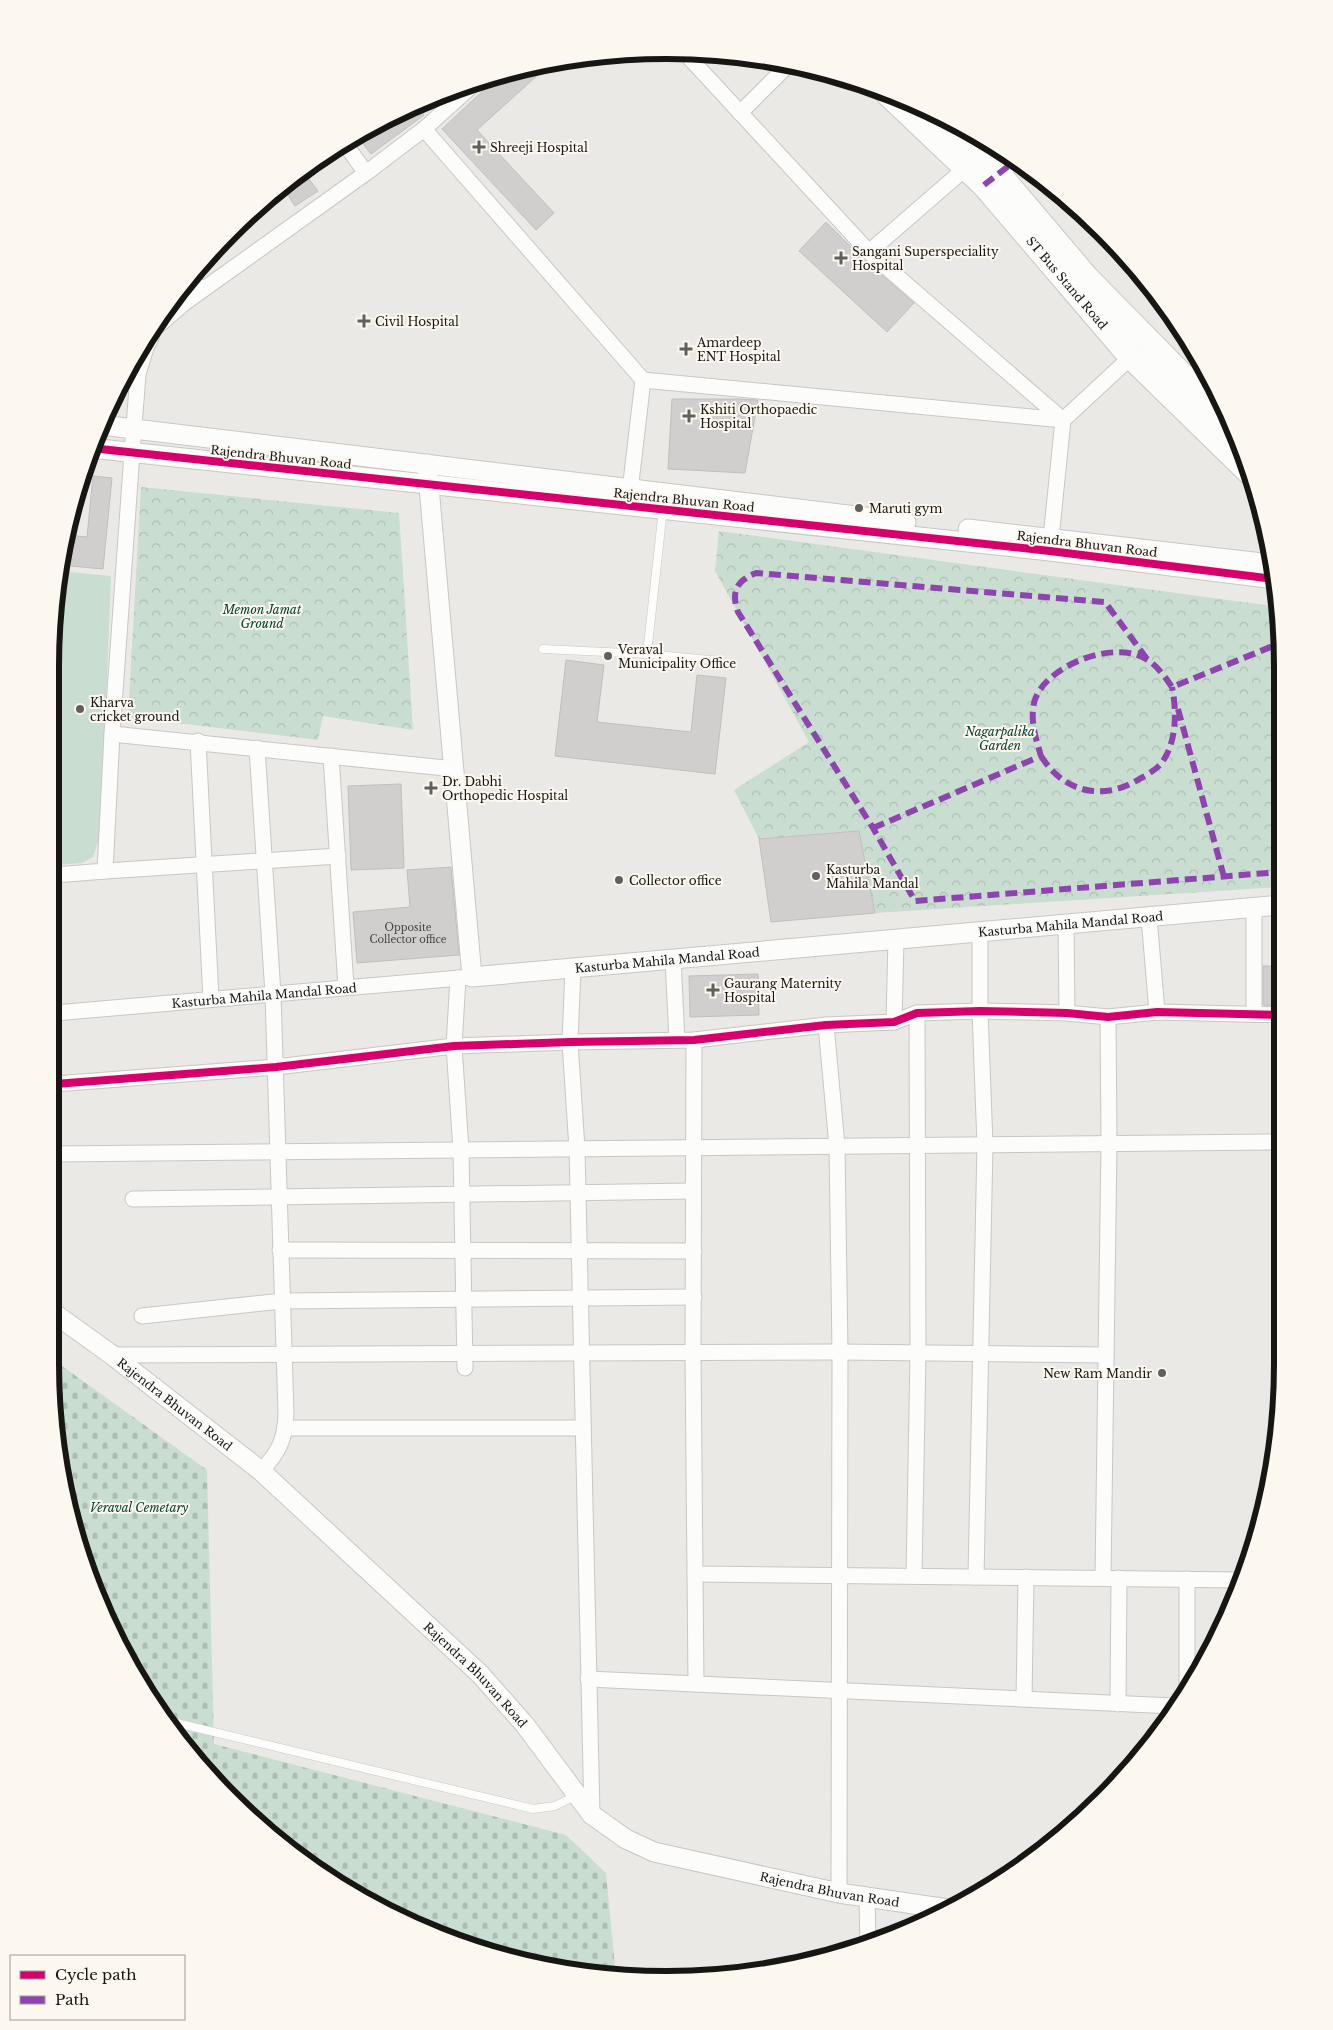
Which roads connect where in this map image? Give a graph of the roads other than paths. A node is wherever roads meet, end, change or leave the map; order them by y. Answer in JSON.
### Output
{"nodes":[{"id":1,"x":691,"y":60,"type":"edge"},
{"id":2,"x":783,"y":70,"type":"edge"},
{"id":3,"x":463,"y":94,"type":"edge"},
{"id":4,"x":901,"y":106,"type":"edge"},
{"id":5,"x":740,"y":113,"type":"junction"},
{"id":6,"x":424,"y":129,"type":"junction"},
{"id":7,"x":955,"y":132,"type":"edge"},
{"id":8,"x":349,"y":149,"type":"edge"},
{"id":9,"x":967,"y":167,"type":"junction"},
{"id":10,"x":366,"y":173,"type":"junction"},
{"id":11,"x":999,"y":173,"type":"edge"},
{"id":12,"x":869,"y":252,"type":"junction"},
{"id":13,"x":195,"y":283,"type":"edge"},
{"id":14,"x":201,"y":290,"type":"junction"},
{"id":15,"x":171,"y":315,"type":"edge"},
{"id":16,"x":1131,"y":357,"type":"junction"},
{"id":17,"x":143,"y":359,"type":"edge"},
{"id":18,"x":643,"y":380,"type":"junction"},
{"id":19,"x":1218,"y":412,"type":"edge"},
{"id":20,"x":1063,"y":420,"type":"junction"},
{"id":21,"x":109,"y":426,"type":"edge"},
{"id":22,"x":134,"y":429,"type":"junction"},
{"id":23,"x":99,"y":449,"type":"edge"},
{"id":24,"x":132,"y":452,"type":"junction"},
{"id":25,"x":1239,"y":462,"type":"edge"},
{"id":26,"x":427,"y":464,"type":"junction"},
{"id":27,"x":429,"y":484,"type":"junction"},
{"id":28,"x":629,"y":496,"type":"junction"},
{"id":29,"x":665,"y":500,"type":"junction"},
{"id":30,"x":1050,"y":544,"type":"junction"},
{"id":31,"x":1265,"y":563,"type":"edge"},
{"id":32,"x":1268,"y":578,"type":"edge"},
{"id":33,"x":544,"y":649,"type":"dead end"},
{"id":34,"x":647,"y":654,"type":"junction"},
{"id":35,"x":720,"y":661,"type":"dead end"},
{"id":36,"x":112,"y":734,"type":"junction"},
{"id":37,"x":198,"y":741,"type":"junction"},
{"id":38,"x":258,"y":748,"type":"junction"},
{"id":39,"x":331,"y":756,"type":"junction"},
{"id":40,"x":455,"y":769,"type":"junction"},
{"id":41,"x":338,"y":856,"type":"junction"},
{"id":42,"x":266,"y":862,"type":"junction"},
{"id":43,"x":205,"y":865,"type":"junction"},
{"id":44,"x":106,"y":871,"type":"junction"},
{"id":45,"x":59,"y":875,"type":"edge"},
{"id":46,"x":1274,"y":906,"type":"edge"},
{"id":47,"x":1254,"y":908,"type":"junction"},
{"id":48,"x":1149,"y":917,"type":"junction"},
{"id":49,"x":1066,"y":924,"type":"junction"},
{"id":50,"x":980,"y":932,"type":"junction"},
{"id":51,"x":896,"y":939,"type":"junction"},
{"id":52,"x":673,"y":959,"type":"junction"},
{"id":53,"x":573,"y":968,"type":"junction"},
{"id":54,"x":465,"y":977,"type":"junction"},
{"id":55,"x":346,"y":988,"type":"junction"},
{"id":56,"x":274,"y":994,"type":"junction"},
{"id":57,"x":211,"y":999,"type":"junction"},
{"id":58,"x":980,"y":1011,"type":"junction"},
{"id":59,"x":1157,"y":1012,"type":"junction"},
{"id":60,"x":59,"y":1013,"type":"edge"},
{"id":61,"x":1067,"y":1013,"type":"junction"},
{"id":62,"x":917,"y":1014,"type":"junction"},
{"id":63,"x":1254,"y":1014,"type":"junction"},
{"id":64,"x":1274,"y":1015,"type":"edge"},
{"id":65,"x":1108,"y":1017,"type":"junction"},
{"id":66,"x":894,"y":1022,"type":"junction"},
{"id":67,"x":826,"y":1025,"type":"junction"},
{"id":68,"x":677,"y":1040,"type":"junction"},
{"id":69,"x":694,"y":1040,"type":"junction"},
{"id":70,"x":570,"y":1042,"type":"junction"},
{"id":71,"x":454,"y":1046,"type":"junction"},
{"id":72,"x":276,"y":1067,"type":"junction"},
{"id":73,"x":59,"y":1084,"type":"edge"},
{"id":74,"x":1274,"y":1142,"type":"edge"},
{"id":75,"x":1109,"y":1144,"type":"junction"},
{"id":76,"x":918,"y":1145,"type":"junction"},
{"id":77,"x":985,"y":1145,"type":"junction"},
{"id":78,"x":837,"y":1146,"type":"junction"},
{"id":79,"x":694,"y":1148,"type":"junction"},
{"id":80,"x":577,"y":1149,"type":"junction"},
{"id":81,"x":461,"y":1150,"type":"junction"},
{"id":82,"x":277,"y":1152,"type":"junction"},
{"id":83,"x":59,"y":1154,"type":"edge"},
{"id":84,"x":693,"y":1191,"type":"junction"},
{"id":85,"x":578,"y":1193,"type":"junction"},
{"id":86,"x":462,"y":1194,"type":"junction"},
{"id":87,"x":279,"y":1197,"type":"junction"},
{"id":88,"x":133,"y":1199,"type":"dead end"},
{"id":89,"x":280,"y":1250,"type":"junction"},
{"id":90,"x":463,"y":1250,"type":"junction"},
{"id":91,"x":579,"y":1251,"type":"junction"},
{"id":92,"x":694,"y":1251,"type":"junction"},
{"id":93,"x":694,"y":1297,"type":"junction"},
{"id":94,"x":580,"y":1298,"type":"junction"},
{"id":95,"x":463,"y":1299,"type":"junction"},
{"id":96,"x":282,"y":1302,"type":"junction"},
{"id":97,"x":142,"y":1316,"type":"dead end"},
{"id":98,"x":59,"y":1317,"type":"edge"},
{"id":99,"x":840,"y":1352,"type":"junction"},
{"id":100,"x":581,"y":1354,"type":"junction"},
{"id":101,"x":693,"y":1354,"type":"junction"},
{"id":102,"x":918,"y":1354,"type":"junction"},
{"id":103,"x":980,"y":1354,"type":"junction"},
{"id":104,"x":112,"y":1355,"type":"junction"},
{"id":105,"x":283,"y":1355,"type":"junction"},
{"id":106,"x":1106,"y":1355,"type":"junction"},
{"id":107,"x":464,"y":1361,"type":"junction"},
{"id":108,"x":285,"y":1428,"type":"junction"},
{"id":109,"x":583,"y":1428,"type":"junction"},
{"id":110,"x":261,"y":1471,"type":"junction"},
{"id":111,"x":696,"y":1574,"type":"junction"},
{"id":112,"x":839,"y":1575,"type":"junction"},
{"id":113,"x":914,"y":1576,"type":"junction"},
{"id":114,"x":976,"y":1576,"type":"junction"},
{"id":115,"x":1026,"y":1577,"type":"junction"},
{"id":116,"x":1103,"y":1578,"type":"junction"},
{"id":117,"x":1120,"y":1578,"type":"junction"},
{"id":118,"x":1187,"y":1579,"type":"junction"},
{"id":119,"x":1234,"y":1580,"type":"edge"},
{"id":120,"x":1186,"y":1678,"type":"edge"},
{"id":121,"x":588,"y":1679,"type":"junction"},
{"id":122,"x":696,"y":1684,"type":"junction"},
{"id":123,"x":839,"y":1690,"type":"junction"},
{"id":124,"x":1024,"y":1699,"type":"junction"},
{"id":125,"x":1118,"y":1704,"type":"junction"},
{"id":126,"x":1168,"y":1706,"type":"edge"},
{"id":127,"x":177,"y":1723,"type":"edge"},
{"id":128,"x":577,"y":1795,"type":"junction"},
{"id":129,"x":592,"y":1815,"type":"junction"},
{"id":130,"x":839,"y":1893,"type":"junction"},
{"id":131,"x":867,"y":1898,"type":"junction"},
{"id":132,"x":936,"y":1908,"type":"edge"},
{"id":133,"x":868,"y":1937,"type":"edge"}],
"edges":[{"from":1,"to":5,"type":"street"},
{"from":2,"to":5,"type":"street"},
{"from":3,"to":6,"type":"street"},
{"from":4,"to":9,"type":"main road","name":"ST Bus Stand Road"},
{"from":5,"to":12,"type":"street"},
{"from":6,"to":10,"type":"street"},
{"from":6,"to":18,"type":"street"},
{"from":7,"to":11,"type":"main road","name":"ST Bus Stand Road"},
{"from":8,"to":10,"type":"street"},
{"from":9,"to":11,"type":"main road","name":"ST Bus Stand Road"},
{"from":9,"to":12,"type":"street"},
{"from":10,"to":14,"type":"street"},
{"from":11,"to":16,"type":"main road","name":"ST Bus Stand Road"},
{"from":11,"to":19,"type":"main road","name":"ST Bus Stand Road"},
{"from":12,"to":20,"type":"street"},
{"from":13,"to":14,"type":"street"},
{"from":14,"to":15,"type":"street"},
{"from":16,"to":20,"type":"street"},
{"from":16,"to":25,"type":"main road","name":"ST Bus Stand Road"},
{"from":17,"to":22,"type":"street"},
{"from":18,"to":20,"type":"street"},
{"from":18,"to":28,"type":"street"},
{"from":20,"to":30,"type":"street"},
{"from":21,"to":22,"type":"street"},
{"from":22,"to":24,"type":"street"},
{"from":22,"to":26,"type":"street"},
{"from":23,"to":24,"type":"street","name":"Rajendra Bhuvan Road"},
{"from":24,"to":27,"type":"street","name":"Rajendra Bhuvan Road"},
{"from":24,"to":36,"type":"street"},
{"from":26,"to":27,"type":"street"},
{"from":26,"to":28,"type":"street"},
{"from":27,"to":28,"type":"street","name":"Rajendra Bhuvan Road"},
{"from":27,"to":40,"type":"street"},
{"from":28,"to":29,"type":"street","name":"Rajendra Bhuvan Road"},
{"from":29,"to":30,"type":"street","name":"Rajendra Bhuvan Road"},
{"from":29,"to":34,"type":"lane"},
{"from":30,"to":31,"type":"street"},
{"from":30,"to":32,"type":"street","name":"Rajendra Bhuvan Road"},
{"from":33,"to":34,"type":"lane"},
{"from":34,"to":35,"type":"lane"},
{"from":36,"to":37,"type":"street"},
{"from":36,"to":44,"type":"street"},
{"from":37,"to":38,"type":"street"},
{"from":37,"to":43,"type":"street"},
{"from":38,"to":39,"type":"street"},
{"from":38,"to":42,"type":"street"},
{"from":39,"to":40,"type":"street"},
{"from":39,"to":41,"type":"street"},
{"from":40,"to":54,"type":"street"},
{"from":41,"to":42,"type":"street"},
{"from":41,"to":55,"type":"street"},
{"from":42,"to":43,"type":"street"},
{"from":42,"to":56,"type":"street"},
{"from":43,"to":44,"type":"street"},
{"from":43,"to":57,"type":"street"},
{"from":44,"to":45,"type":"street"},
{"from":46,"to":47,"type":"street","name":"Kasturba Mahila Mandal Road"},
{"from":47,"to":48,"type":"street","name":"Kasturba Mahila Mandal Road"},
{"from":47,"to":63,"type":"street"},
{"from":48,"to":49,"type":"street","name":"Kasturba Mahila Mandal Road"},
{"from":48,"to":59,"type":"street"},
{"from":49,"to":50,"type":"street","name":"Kasturba Mahila Mandal Road"},
{"from":49,"to":61,"type":"street"},
{"from":50,"to":51,"type":"street","name":"Kasturba Mahila Mandal Road"},
{"from":50,"to":58,"type":"street"},
{"from":51,"to":52,"type":"street","name":"Kasturba Mahila Mandal Road"},
{"from":51,"to":66,"type":"street"},
{"from":52,"to":53,"type":"street","name":"Kasturba Mahila Mandal Road"},
{"from":52,"to":68,"type":"street"},
{"from":53,"to":54,"type":"street","name":"Kasturba Mahila Mandal Road"},
{"from":53,"to":70,"type":"street"},
{"from":54,"to":55,"type":"street","name":"Kasturba Mahila Mandal Road"},
{"from":54,"to":71,"type":"street"},
{"from":55,"to":56,"type":"street","name":"Kasturba Mahila Mandal Road"},
{"from":56,"to":57,"type":"street","name":"Kasturba Mahila Mandal Road"},
{"from":56,"to":72,"type":"street"},
{"from":57,"to":60,"type":"street","name":"Kasturba Mahila Mandal Road"},
{"from":58,"to":61,"type":"street"},
{"from":58,"to":62,"type":"street"},
{"from":58,"to":77,"type":"street"},
{"from":59,"to":63,"type":"street"},
{"from":59,"to":65,"type":"street"},
{"from":61,"to":65,"type":"street"},
{"from":62,"to":66,"type":"street"},
{"from":62,"to":76,"type":"street"},
{"from":63,"to":64,"type":"street"},
{"from":65,"to":75,"type":"street"},
{"from":66,"to":67,"type":"street"},
{"from":67,"to":69,"type":"street"},
{"from":67,"to":78,"type":"street"},
{"from":68,"to":69,"type":"street"},
{"from":68,"to":70,"type":"street"},
{"from":69,"to":79,"type":"street"},
{"from":70,"to":71,"type":"street"},
{"from":70,"to":80,"type":"street"},
{"from":71,"to":72,"type":"street"},
{"from":71,"to":81,"type":"street"},
{"from":72,"to":73,"type":"street"},
{"from":72,"to":82,"type":"street"},
{"from":74,"to":75,"type":"street"},
{"from":75,"to":77,"type":"street"},
{"from":75,"to":106,"type":"street"},
{"from":76,"to":77,"type":"street"},
{"from":76,"to":78,"type":"street"},
{"from":76,"to":102,"type":"street"},
{"from":77,"to":103,"type":"street"},
{"from":78,"to":79,"type":"street"},
{"from":78,"to":99,"type":"street"},
{"from":79,"to":80,"type":"street"},
{"from":79,"to":84,"type":"street"},
{"from":80,"to":81,"type":"street"},
{"from":80,"to":85,"type":"street"},
{"from":81,"to":82,"type":"street"},
{"from":81,"to":86,"type":"street"},
{"from":82,"to":83,"type":"street"},
{"from":82,"to":87,"type":"street"},
{"from":84,"to":85,"type":"street"},
{"from":84,"to":92,"type":"street"},
{"from":85,"to":86,"type":"street"},
{"from":85,"to":91,"type":"street"},
{"from":86,"to":87,"type":"street"},
{"from":86,"to":90,"type":"street"},
{"from":87,"to":88,"type":"street"},
{"from":87,"to":89,"type":"street"},
{"from":89,"to":90,"type":"street"},
{"from":89,"to":96,"type":"street"},
{"from":90,"to":91,"type":"street"},
{"from":90,"to":95,"type":"street"},
{"from":91,"to":92,"type":"street"},
{"from":91,"to":94,"type":"street"},
{"from":92,"to":93,"type":"street"},
{"from":93,"to":94,"type":"street"},
{"from":93,"to":101,"type":"street"},
{"from":94,"to":95,"type":"street"},
{"from":94,"to":100,"type":"street"},
{"from":95,"to":96,"type":"street"},
{"from":95,"to":107,"type":"street"},
{"from":96,"to":97,"type":"street"},
{"from":96,"to":105,"type":"street"},
{"from":98,"to":104,"type":"street","name":"Rajendra Bhuvan Road"},
{"from":99,"to":101,"type":"street"},
{"from":99,"to":102,"type":"street"},
{"from":99,"to":112,"type":"street"},
{"from":100,"to":101,"type":"street"},
{"from":100,"to":107,"type":"street"},
{"from":100,"to":109,"type":"street"},
{"from":101,"to":111,"type":"street"},
{"from":102,"to":103,"type":"street"},
{"from":102,"to":113,"type":"street"},
{"from":103,"to":106,"type":"street"},
{"from":103,"to":114,"type":"street"},
{"from":104,"to":105,"type":"street"},
{"from":104,"to":110,"type":"street","name":"Rajendra Bhuvan Road"},
{"from":105,"to":107,"type":"street"},
{"from":105,"to":108,"type":"street"},
{"from":106,"to":116,"type":"street"},
{"from":108,"to":109,"type":"street"},
{"from":108,"to":110,"type":"street"},
{"from":109,"to":121,"type":"street"},
{"from":110,"to":128,"type":"street","name":"Rajendra Bhuvan Road"},
{"from":111,"to":112,"type":"street"},
{"from":111,"to":122,"type":"street"},
{"from":112,"to":113,"type":"street"},
{"from":112,"to":123,"type":"street"},
{"from":113,"to":114,"type":"street"},
{"from":114,"to":115,"type":"street"},
{"from":115,"to":116,"type":"street"},
{"from":115,"to":124,"type":"street"},
{"from":116,"to":117,"type":"street"},
{"from":117,"to":118,"type":"street"},
{"from":117,"to":125,"type":"street"},
{"from":118,"to":119,"type":"street"},
{"from":118,"to":120,"type":"street"},
{"from":121,"to":122,"type":"street"},
{"from":121,"to":129,"type":"street"},
{"from":122,"to":123,"type":"street"},
{"from":123,"to":124,"type":"street"},
{"from":123,"to":130,"type":"street"},
{"from":124,"to":125,"type":"street"},
{"from":125,"to":126,"type":"street"},
{"from":127,"to":128,"type":"lane"},
{"from":128,"to":129,"type":"street","name":"Rajendra Bhuvan Road"},
{"from":129,"to":130,"type":"street","name":"Rajendra Bhuvan Road"},
{"from":130,"to":131,"type":"street","name":"Rajendra Bhuvan Road"},
{"from":131,"to":132,"type":"street","name":"Rajendra Bhuvan Road"},
{"from":131,"to":133,"type":"street"}]}
